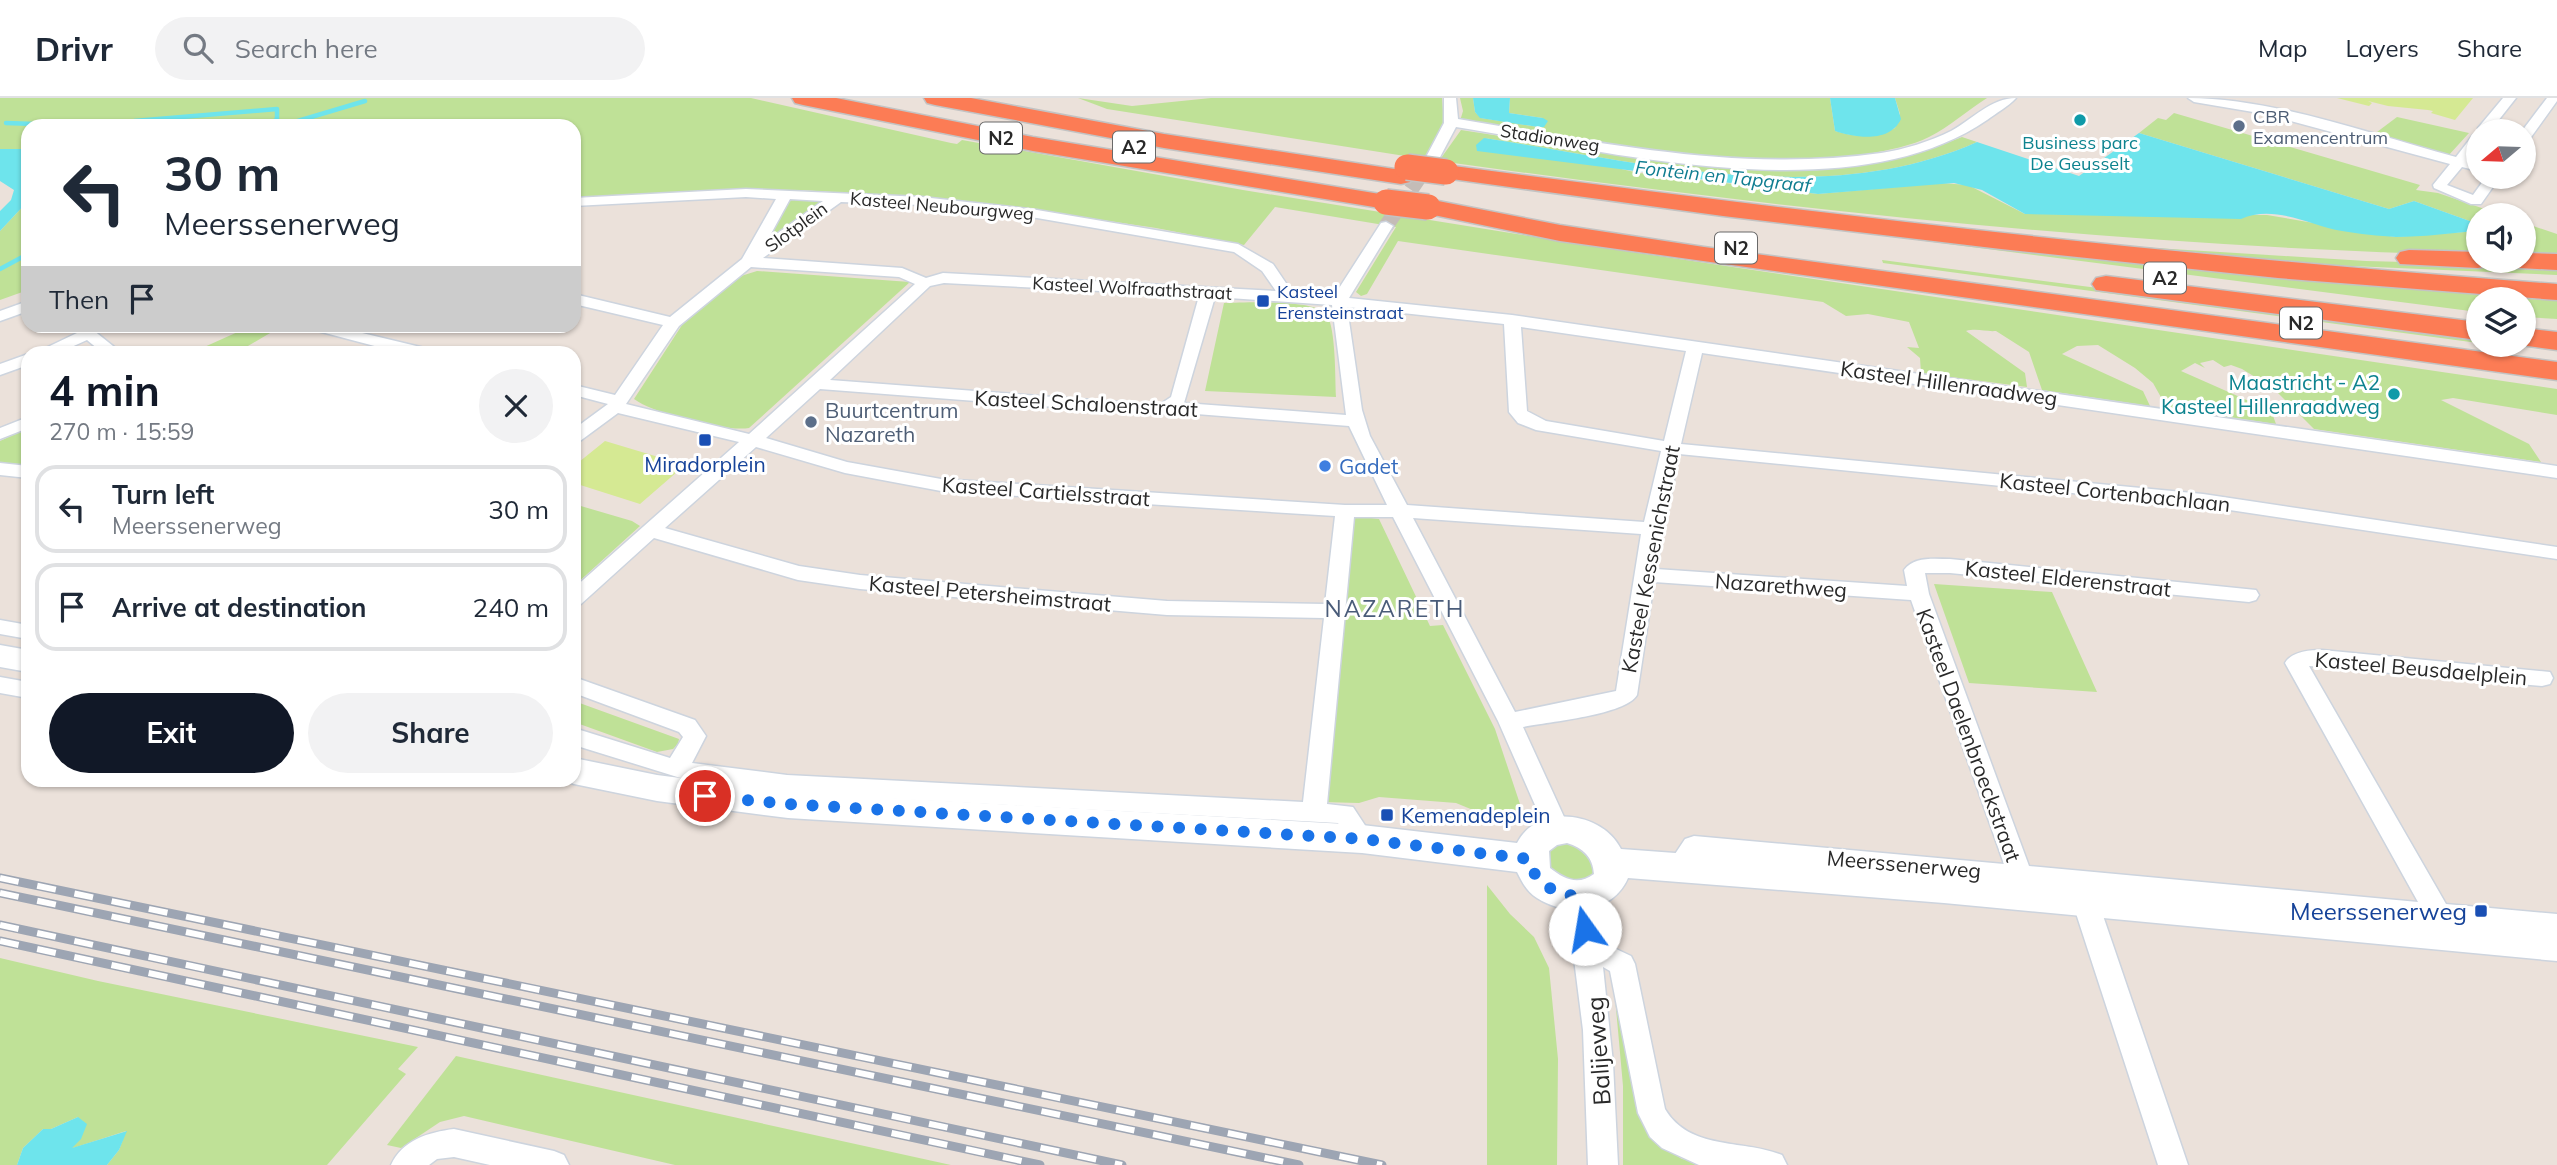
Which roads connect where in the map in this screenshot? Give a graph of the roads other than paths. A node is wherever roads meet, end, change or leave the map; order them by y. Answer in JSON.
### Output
{"nodes":[{"id":1,"x":803,"y":98,"type":"edge"},
{"id":2,"x":877,"y":98,"type":"edge"},
{"id":3,"x":935,"y":98,"type":"edge"},
{"id":4,"x":991,"y":98,"type":"edge"},
{"id":5,"x":1450,"y":98,"type":"edge"},
{"id":6,"x":2010,"y":98,"type":"edge"},
{"id":7,"x":2194,"y":98,"type":"edge"},
{"id":8,"x":2510,"y":98,"type":"edge"},
{"id":9,"x":2553,"y":98,"type":"edge"},
{"id":10,"x":2514,"y":119,"type":"edge"},
{"id":11,"x":2516,"y":119,"type":"edge"},
{"id":12,"x":1452,"y":122,"type":"junction"},
{"id":13,"x":2466,"y":152,"type":"edge"},
{"id":14,"x":2458,"y":162,"type":"junction"},
{"id":15,"x":2466,"y":164,"type":"edge"},
{"id":16,"x":1435,"y":183,"type":"junction"},
{"id":17,"x":2484,"y":189,"type":"edge"},
{"id":18,"x":1395,"y":192,"type":"junction"},
{"id":19,"x":786,"y":194,"type":"junction"},
{"id":20,"x":839,"y":196,"type":"junction"},
{"id":21,"x":1653,"y":200,"type":"junction"},
{"id":22,"x":581,"y":202,"type":"edge"},
{"id":23,"x":2171,"y":260,"type":"junction"},
{"id":24,"x":2466,"y":260,"type":"edge"},
{"id":25,"x":748,"y":262,"type":"junction"},
{"id":26,"x":2536,"y":262,"type":"edge"},
{"id":27,"x":2557,"y":262,"type":"edge"},
{"id":28,"x":1967,"y":266,"type":"dead end"},
{"id":29,"x":2047,"y":276,"type":"dead end"},
{"id":30,"x":2557,"y":279,"type":"edge"},
{"id":31,"x":925,"y":283,"type":"junction"},
{"id":32,"x":1208,"y":292,"type":"junction"},
{"id":33,"x":2557,"y":292,"type":"edge"},
{"id":34,"x":1286,"y":296,"type":"junction"},
{"id":35,"x":581,"y":301,"type":"edge"},
{"id":36,"x":1340,"y":301,"type":"junction"},
{"id":37,"x":21,"y":308,"type":"edge"},
{"id":38,"x":2127,"y":312,"type":"junction"},
{"id":39,"x":2466,"y":315,"type":"edge"},
{"id":40,"x":0,"y":316,"type":"edge"},
{"id":41,"x":1512,"y":320,"type":"junction"},
{"id":42,"x":673,"y":323,"type":"junction"},
{"id":43,"x":2536,"y":324,"type":"edge"},
{"id":44,"x":2557,"y":327,"type":"edge"},
{"id":45,"x":2466,"y":329,"type":"edge"},
{"id":46,"x":78,"y":333,"type":"edge"},
{"id":47,"x":87,"y":333,"type":"edge"},
{"id":48,"x":344,"y":333,"type":"edge"},
{"id":49,"x":2536,"y":338,"type":"edge"},
{"id":50,"x":2557,"y":341,"type":"edge"},
{"id":51,"x":55,"y":346,"type":"edge"},
{"id":52,"x":104,"y":346,"type":"edge"},
{"id":53,"x":395,"y":346,"type":"edge"},
{"id":54,"x":1695,"y":346,"type":"junction"},
{"id":55,"x":2557,"y":356,"type":"edge"},
{"id":56,"x":21,"y":362,"type":"edge"},
{"id":57,"x":0,"y":370,"type":"edge"},
{"id":58,"x":2557,"y":371,"type":"edge"},
{"id":59,"x":2557,"y":383,"type":"edge"},
{"id":60,"x":816,"y":384,"type":"junction"},
{"id":61,"x":581,"y":392,"type":"edge"},
{"id":62,"x":617,"y":404,"type":"junction"},
{"id":63,"x":1171,"y":407,"type":"junction"},
{"id":64,"x":1356,"y":421,"type":"junction"},
{"id":65,"x":21,"y":425,"type":"edge"},
{"id":66,"x":581,"y":432,"type":"edge"},
{"id":67,"x":0,"y":434,"type":"edge"},
{"id":68,"x":752,"y":440,"type":"junction"},
{"id":69,"x":1670,"y":447,"type":"junction"},
{"id":70,"x":0,"y":469,"type":"edge"},
{"id":71,"x":21,"y":471,"type":"edge"},
{"id":72,"x":2557,"y":472,"type":"edge"},
{"id":73,"x":1345,"y":511,"type":"junction"},
{"id":74,"x":1400,"y":511,"type":"junction"},
{"id":75,"x":1652,"y":529,"type":"junction"},
{"id":76,"x":652,"y":531,"type":"junction"},
{"id":77,"x":2557,"y":553,"type":"edge"},
{"id":78,"x":1644,"y":575,"type":"junction"},
{"id":79,"x":581,"y":593,"type":"edge"},
{"id":80,"x":1919,"y":594,"type":"junction"},
{"id":81,"x":2249,"y":595,"type":"dead end"},
{"id":82,"x":1335,"y":611,"type":"junction"},
{"id":83,"x":0,"y":627,"type":"edge"},
{"id":84,"x":21,"y":631,"type":"edge"},
{"id":85,"x":0,"y":656,"type":"edge"},
{"id":86,"x":21,"y":660,"type":"edge"},
{"id":87,"x":2542,"y":678,"type":"dead end"},
{"id":88,"x":0,"y":685,"type":"edge"},
{"id":89,"x":581,"y":688,"type":"edge"},
{"id":90,"x":21,"y":689,"type":"edge"},
{"id":91,"x":1509,"y":721,"type":"junction"},
{"id":92,"x":581,"y":738,"type":"edge"},
{"id":93,"x":675,"y":768,"type":"junction"},
{"id":94,"x":581,"y":772,"type":"edge"},
{"id":95,"x":1314,"y":812,"type":"junction"},
{"id":96,"x":1558,"y":830,"type":"junction"},
{"id":97,"x":1362,"y":839,"type":"junction"},
{"id":98,"x":1529,"y":859,"type":"junction"},
{"id":99,"x":1611,"y":862,"type":"junction"},
{"id":100,"x":1679,"y":866,"type":"junction"},
{"id":101,"x":2020,"y":875,"type":"junction"},
{"id":102,"x":1579,"y":896,"type":"junction"},
{"id":103,"x":2085,"y":901,"type":"junction"},
{"id":104,"x":2443,"y":924,"type":"junction"},
{"id":105,"x":2557,"y":925,"type":"edge"},
{"id":106,"x":2557,"y":945,"type":"edge"},
{"id":107,"x":1588,"y":948,"type":"junction"},
{"id":108,"x":406,"y":1165,"type":"edge"},
{"id":109,"x":554,"y":1165,"type":"edge"},
{"id":110,"x":1603,"y":1165,"type":"edge"},
{"id":111,"x":1772,"y":1165,"type":"edge"},
{"id":112,"x":2173,"y":1165,"type":"edge"}],
"edges":[{"from":1,"to":18,"type":"highway","number":"N2"},
{"from":2,"to":18,"type":"highway","number":"A2"},
{"from":3,"to":18,"type":"highway","number":"A2"},
{"from":4,"to":18,"type":"highway","number":"N2"},
{"from":5,"to":12,"type":"street"},
{"from":6,"to":12,"type":"street","name":"Stadionweg"},
{"from":7,"to":14,"type":"street"},
{"from":8,"to":10,"type":"street"},
{"from":9,"to":11,"type":"street"},
{"from":12,"to":16,"type":"street"},
{"from":13,"to":14,"type":"street"},
{"from":14,"to":15,"type":"street"},
{"from":14,"to":17,"type":"street"},
{"from":16,"to":18,"type":"highway","number":"N2","bridge":true},
{"from":16,"to":18,"type":"highway","number":"N2","bridge":true},
{"from":16,"to":21,"type":"highway","number":"N2"},
{"from":16,"to":28,"type":"highway"},
{"from":16,"to":38,"type":"highway","number":"N2"},
{"from":16,"to":39,"type":"highway","number":"A2"},
{"from":16,"to":55,"type":"highway","number":"N2"},
{"from":18,"to":36,"type":"street"},
{"from":19,"to":20,"type":"street","name":"Kasteel Neubourgweg"},
{"from":19,"to":22,"type":"street","name":"Kasteel Neubourgweg"},
{"from":19,"to":25,"type":"street","name":"Slotplein"},
{"from":20,"to":25,"type":"street","name":"Slotplein"},
{"from":20,"to":34,"type":"street","name":"Kasteel Neubourgweg"},
{"from":21,"to":23,"type":"highway","number":"N2"},
{"from":21,"to":24,"type":"highway","number":"N2"},
{"from":23,"to":30,"type":"highway","number":"N2"},
{"from":23,"to":33,"type":"highway","number":"N2"},
{"from":25,"to":31,"type":"street"},
{"from":25,"to":42,"type":"street"},
{"from":26,"to":27,"type":"highway"},
{"from":29,"to":45,"type":"highway","number":"A2"},
{"from":31,"to":32,"type":"street","name":"Kasteel Wolfraathstraat"},
{"from":31,"to":60,"type":"street"},
{"from":32,"to":34,"type":"street","name":"Kasteel Wolfraathstraat"},
{"from":32,"to":63,"type":"street"},
{"from":34,"to":36,"type":"street","name":"Kasteel Wolfraathstraat"},
{"from":35,"to":42,"type":"street"},
{"from":36,"to":41,"type":"street","name":"Kasteel Hillenraadweg"},
{"from":36,"to":64,"type":"street"},
{"from":37,"to":40,"type":"street"},
{"from":38,"to":58,"type":"highway","number":"N2"},
{"from":38,"to":59,"type":"highway","number":"N2"},
{"from":41,"to":54,"type":"street","name":"Kasteel Hillenraadweg"},
{"from":41,"to":69,"type":"street","name":"Kasteel Cortenbachlaan"},
{"from":42,"to":62,"type":"street"},
{"from":43,"to":44,"type":"highway"},
{"from":46,"to":51,"type":"street"},
{"from":47,"to":52,"type":"street"},
{"from":48,"to":53,"type":"street"},
{"from":49,"to":50,"type":"highway"},
{"from":54,"to":69,"type":"street","name":"Kasteel Kessenichstraat"},
{"from":54,"to":72,"type":"street","name":"Kasteel Hillenraadweg"},
{"from":56,"to":57,"type":"street"},
{"from":60,"to":63,"type":"street","name":"Kasteel Schaloenstraat"},
{"from":60,"to":68,"type":"street"},
{"from":61,"to":62,"type":"street"},
{"from":62,"to":66,"type":"street"},
{"from":62,"to":68,"type":"street"},
{"from":63,"to":64,"type":"street","name":"Kasteel Schaloenstraat"},
{"from":64,"to":74,"type":"street"},
{"from":65,"to":67,"type":"street"},
{"from":68,"to":73,"type":"street","name":"Kasteel Cartielsstraat"},
{"from":68,"to":76,"type":"street"},
{"from":69,"to":75,"type":"street","name":"Kasteel Kessenichstraat"},
{"from":69,"to":77,"type":"street","name":"Kasteel Cortenbachlaan"},
{"from":70,"to":71,"type":"street"},
{"from":73,"to":74,"type":"street"},
{"from":73,"to":82,"type":"street"},
{"from":74,"to":75,"type":"street"},
{"from":74,"to":91,"type":"street"},
{"from":75,"to":78,"type":"street","name":"Kasteel Kessenichstraat"},
{"from":76,"to":79,"type":"street"},
{"from":76,"to":82,"type":"street","name":"Kasteel Petersheimstraat"},
{"from":78,"to":80,"type":"street","name":"Nazarethweg"},
{"from":78,"to":91,"type":"street","name":"Kasteel Kessenichstraat"},
{"from":80,"to":81,"type":"street","name":"Kasteel Elderenstraat"},
{"from":80,"to":101,"type":"street","name":"Kasteel Daelenbroeckstraat"},
{"from":82,"to":95,"type":"street"},
{"from":83,"to":84,"type":"street"},
{"from":85,"to":86,"type":"street"},
{"from":87,"to":104,"type":"street","name":"Kasteel Beusdaelplein"},
{"from":88,"to":90,"type":"street"},
{"from":89,"to":93,"type":"street"},
{"from":91,"to":96,"type":"street"},
{"from":92,"to":93,"type":"street"},
{"from":93,"to":95,"type":"street"},
{"from":94,"to":97,"type":"street"},
{"from":95,"to":97,"type":"street"},
{"from":96,"to":98,"type":"street"},
{"from":96,"to":99,"type":"street"},
{"from":97,"to":98,"type":"street"},
{"from":98,"to":102,"type":"street"},
{"from":99,"to":100,"type":"street","name":"Meerssenerweg"},
{"from":99,"to":102,"type":"street"},
{"from":100,"to":101,"type":"street","name":"Meerssenerweg"},
{"from":100,"to":103,"type":"street","name":"Meerssenerweg"},
{"from":101,"to":104,"type":"street","name":"Meerssenerweg"},
{"from":102,"to":107,"type":"street","name":"Balijeweg"},
{"from":103,"to":104,"type":"street","name":"Meerssenerweg"},
{"from":103,"to":112,"type":"street"},
{"from":104,"to":105,"type":"street","name":"Meerssenerweg"},
{"from":104,"to":106,"type":"street","name":"Meerssenerweg"},
{"from":107,"to":110,"type":"street","name":"Balijeweg"},
{"from":107,"to":111,"type":"street"},
{"from":108,"to":109,"type":"street"}]}
